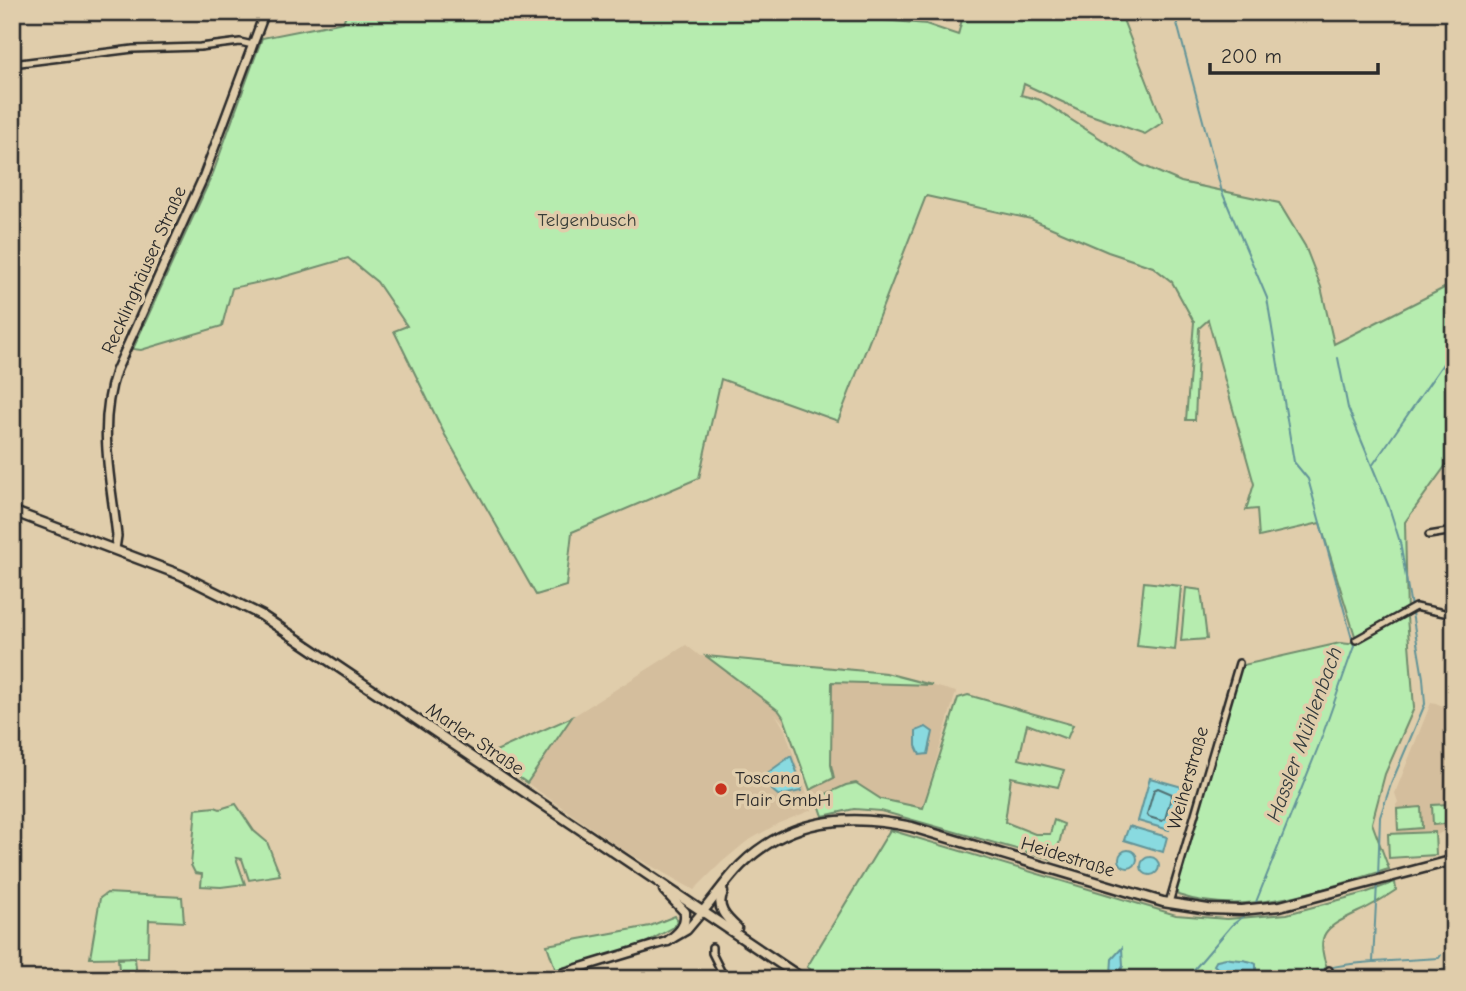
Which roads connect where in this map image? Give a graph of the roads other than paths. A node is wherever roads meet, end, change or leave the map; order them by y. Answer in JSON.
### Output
{"nodes":[{"id":1,"x":265,"y":12,"type":"edge"},
{"id":2,"x":253,"y":45,"type":"junction"},
{"id":3,"x":12,"y":64,"type":"edge"},
{"id":4,"x":12,"y":511,"type":"edge"},
{"id":5,"x":1454,"y":531,"type":"edge"},
{"id":6,"x":1429,"y":535,"type":"dead end"},
{"id":7,"x":115,"y":549,"type":"junction"},
{"id":8,"x":1454,"y":615,"type":"edge"},
{"id":9,"x":1356,"y":640,"type":"dead end"},
{"id":10,"x":1239,"y":663,"type":"dead end"},
{"id":11,"x":1454,"y":860,"type":"edge"},
{"id":12,"x":738,"y":868,"type":"junction"},
{"id":13,"x":653,"y":877,"type":"junction"},
{"id":14,"x":1169,"y":903,"type":"junction"},
{"id":15,"x":703,"y":911,"type":"junction"},
{"id":16,"x":668,"y":941,"type":"junction"},
{"id":17,"x":757,"y":946,"type":"junction"},
{"id":18,"x":712,"y":947,"type":"dead end"},
{"id":19,"x":1329,"y":970,"type":"dead end"},
{"id":20,"x":543,"y":979,"type":"edge"},
{"id":21,"x":725,"y":979,"type":"edge"},
{"id":22,"x":803,"y":979,"type":"edge"},
{"id":23,"x":1332,"y":979,"type":"edge"}],
"edges":[{"from":1,"to":2,"type":"street","name":"Recklinghäuser Straße"},
{"from":2,"to":3,"type":"street"},
{"from":2,"to":7,"type":"street","name":"Recklinghäuser Straße"},
{"from":4,"to":7,"type":"main road","name":"Marler Straße"},
{"from":5,"to":6,"type":"street"},
{"from":7,"to":13,"type":"main road","name":"Marler Straße"},
{"from":8,"to":9,"type":"street"},
{"from":10,"to":14,"type":"street","name":"Weiherstraße"},
{"from":11,"to":14,"type":"main road","name":"Heidestraße"},
{"from":12,"to":14,"type":"main road","name":"Heidestraße"},
{"from":12,"to":15,"type":"main road","name":"Heidestraße"},
{"from":12,"to":17,"type":"main road"},
{"from":13,"to":15,"type":"main road","name":"Marler Straße"},
{"from":13,"to":16,"type":"main road"},
{"from":15,"to":16,"type":"street"},
{"from":15,"to":17,"type":"main road","name":"Marler Straße"},
{"from":16,"to":20,"type":"street"},
{"from":17,"to":22,"type":"main road","name":"Marler Straße"},
{"from":18,"to":21,"type":"street"},
{"from":19,"to":23,"type":"street"}]}
